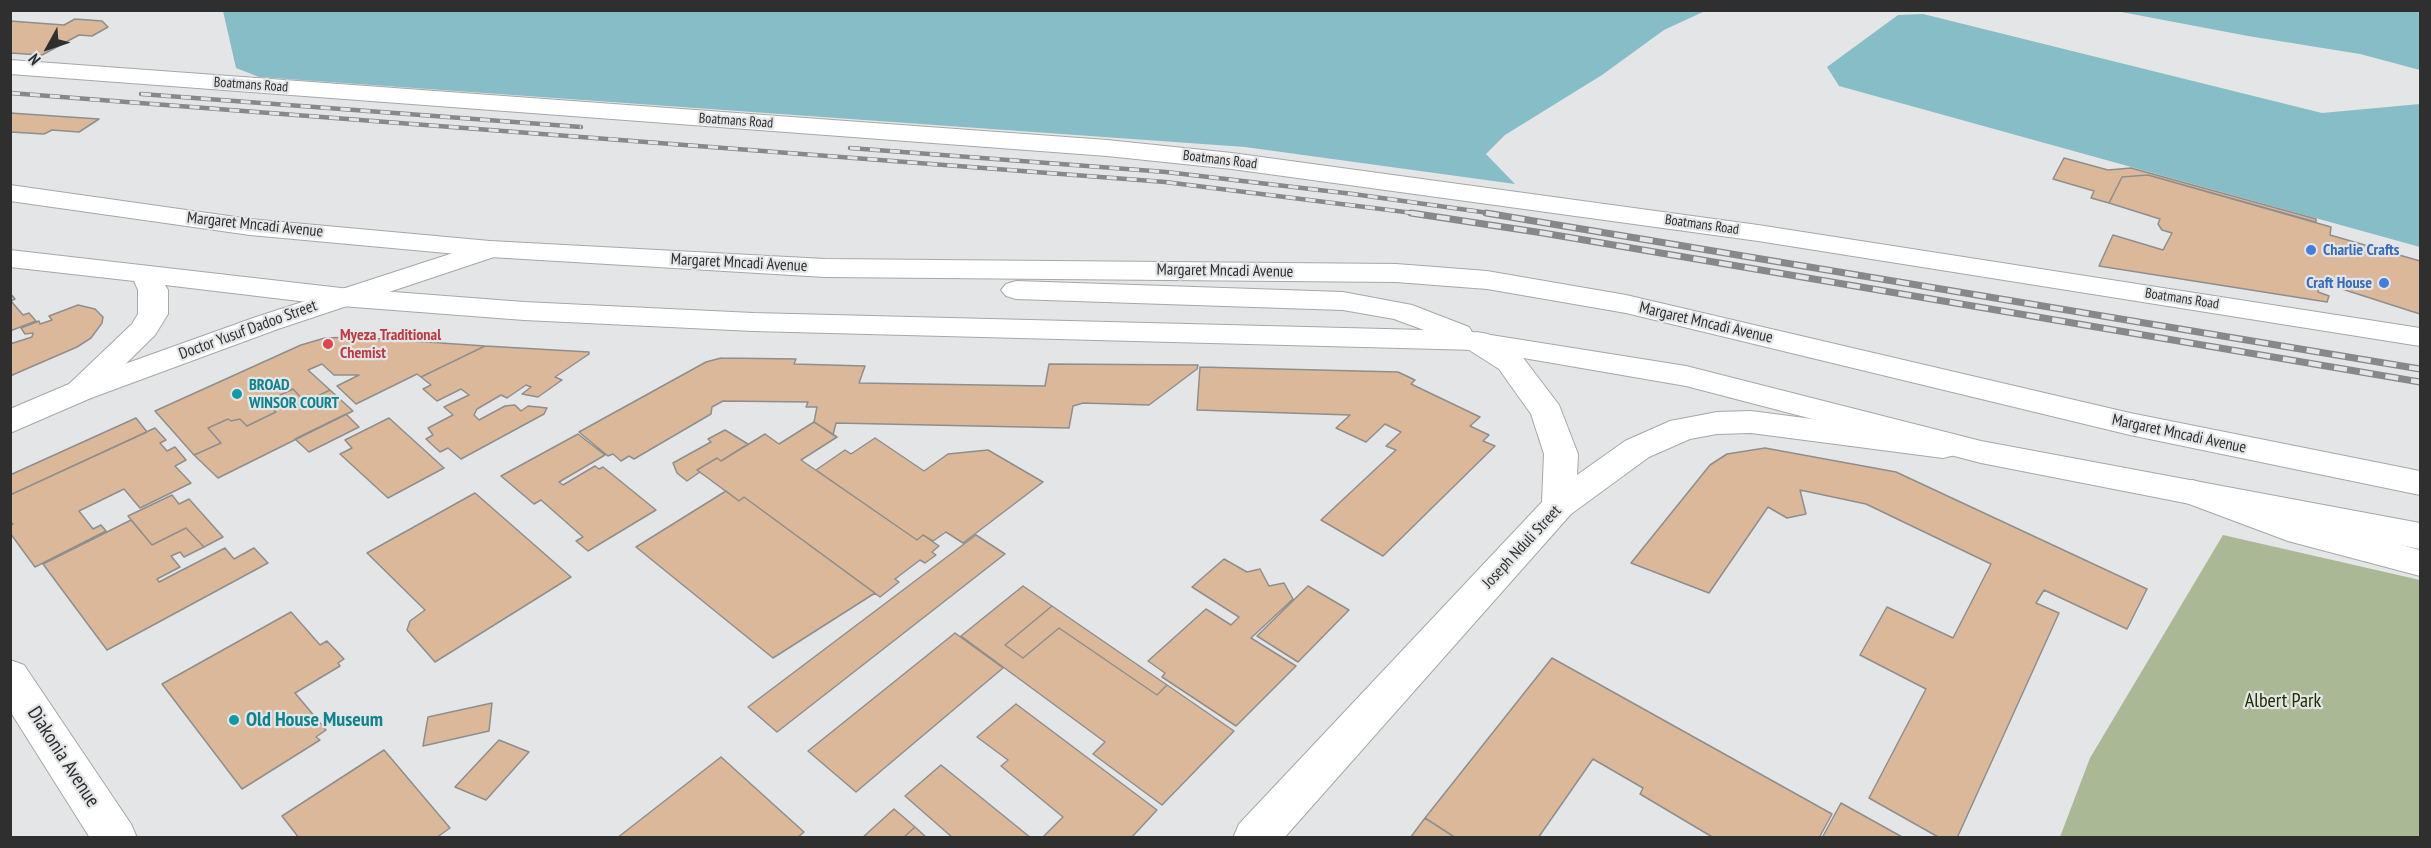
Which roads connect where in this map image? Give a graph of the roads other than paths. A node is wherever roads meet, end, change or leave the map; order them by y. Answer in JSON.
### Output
{"nodes":[{"id":1,"x":10,"y":67,"type":"edge"},
{"id":2,"x":10,"y":193,"type":"edge"},
{"id":3,"x":490,"y":249,"type":"junction"},
{"id":4,"x":10,"y":258,"type":"edge"},
{"id":5,"x":825,"y":268,"type":"junction"},
{"id":6,"x":145,"y":273,"type":"junction"},
{"id":7,"x":341,"y":297,"type":"junction"},
{"id":8,"x":2421,"y":337,"type":"edge"},
{"id":9,"x":1477,"y":341,"type":"junction"},
{"id":10,"x":80,"y":391,"type":"junction"},
{"id":11,"x":10,"y":422,"type":"edge"},
{"id":12,"x":1981,"y":452,"type":"junction"},
{"id":13,"x":2421,"y":483,"type":"edge"},
{"id":14,"x":2193,"y":492,"type":"junction"},
{"id":15,"x":1559,"y":505,"type":"junction"},
{"id":16,"x":2421,"y":536,"type":"edge"},
{"id":17,"x":2421,"y":562,"type":"edge"},
{"id":18,"x":10,"y":676,"type":"edge"},
{"id":19,"x":114,"y":837,"type":"edge"},
{"id":20,"x":1255,"y":837,"type":"edge"}],
"edges":[{"from":1,"to":8,"type":"main road","name":"Boatmans Road"},
{"from":2,"to":3,"type":"main road","name":"Margaret Mncadi Avenue"},
{"from":3,"to":5,"type":"main road","name":"Margaret Mncadi Avenue"},
{"from":3,"to":7,"type":"main road","name":"Doctor Yusuf Dadoo Street"},
{"from":4,"to":6,"type":"main road"},
{"from":5,"to":9,"type":"main road"},
{"from":5,"to":13,"type":"main road","name":"Margaret Mncadi Avenue"},
{"from":6,"to":7,"type":"main road"},
{"from":6,"to":10,"type":"main road"},
{"from":7,"to":9,"type":"main road"},
{"from":7,"to":10,"type":"main road","name":"Doctor Yusuf Dadoo Street"},
{"from":9,"to":12,"type":"main road"},
{"from":9,"to":15,"type":"main road"},
{"from":10,"to":11,"type":"main road","name":"Doctor Yusuf Dadoo Street"},
{"from":12,"to":14,"type":"main road"},
{"from":12,"to":15,"type":"main road","name":"Joseph Nduli Street"},
{"from":14,"to":16,"type":"main road"},
{"from":14,"to":17,"type":"main road"},
{"from":15,"to":20,"type":"main road","name":"Joseph Nduli Street"},
{"from":18,"to":19,"type":"main road","name":"Diakonia Avenue"}]}
